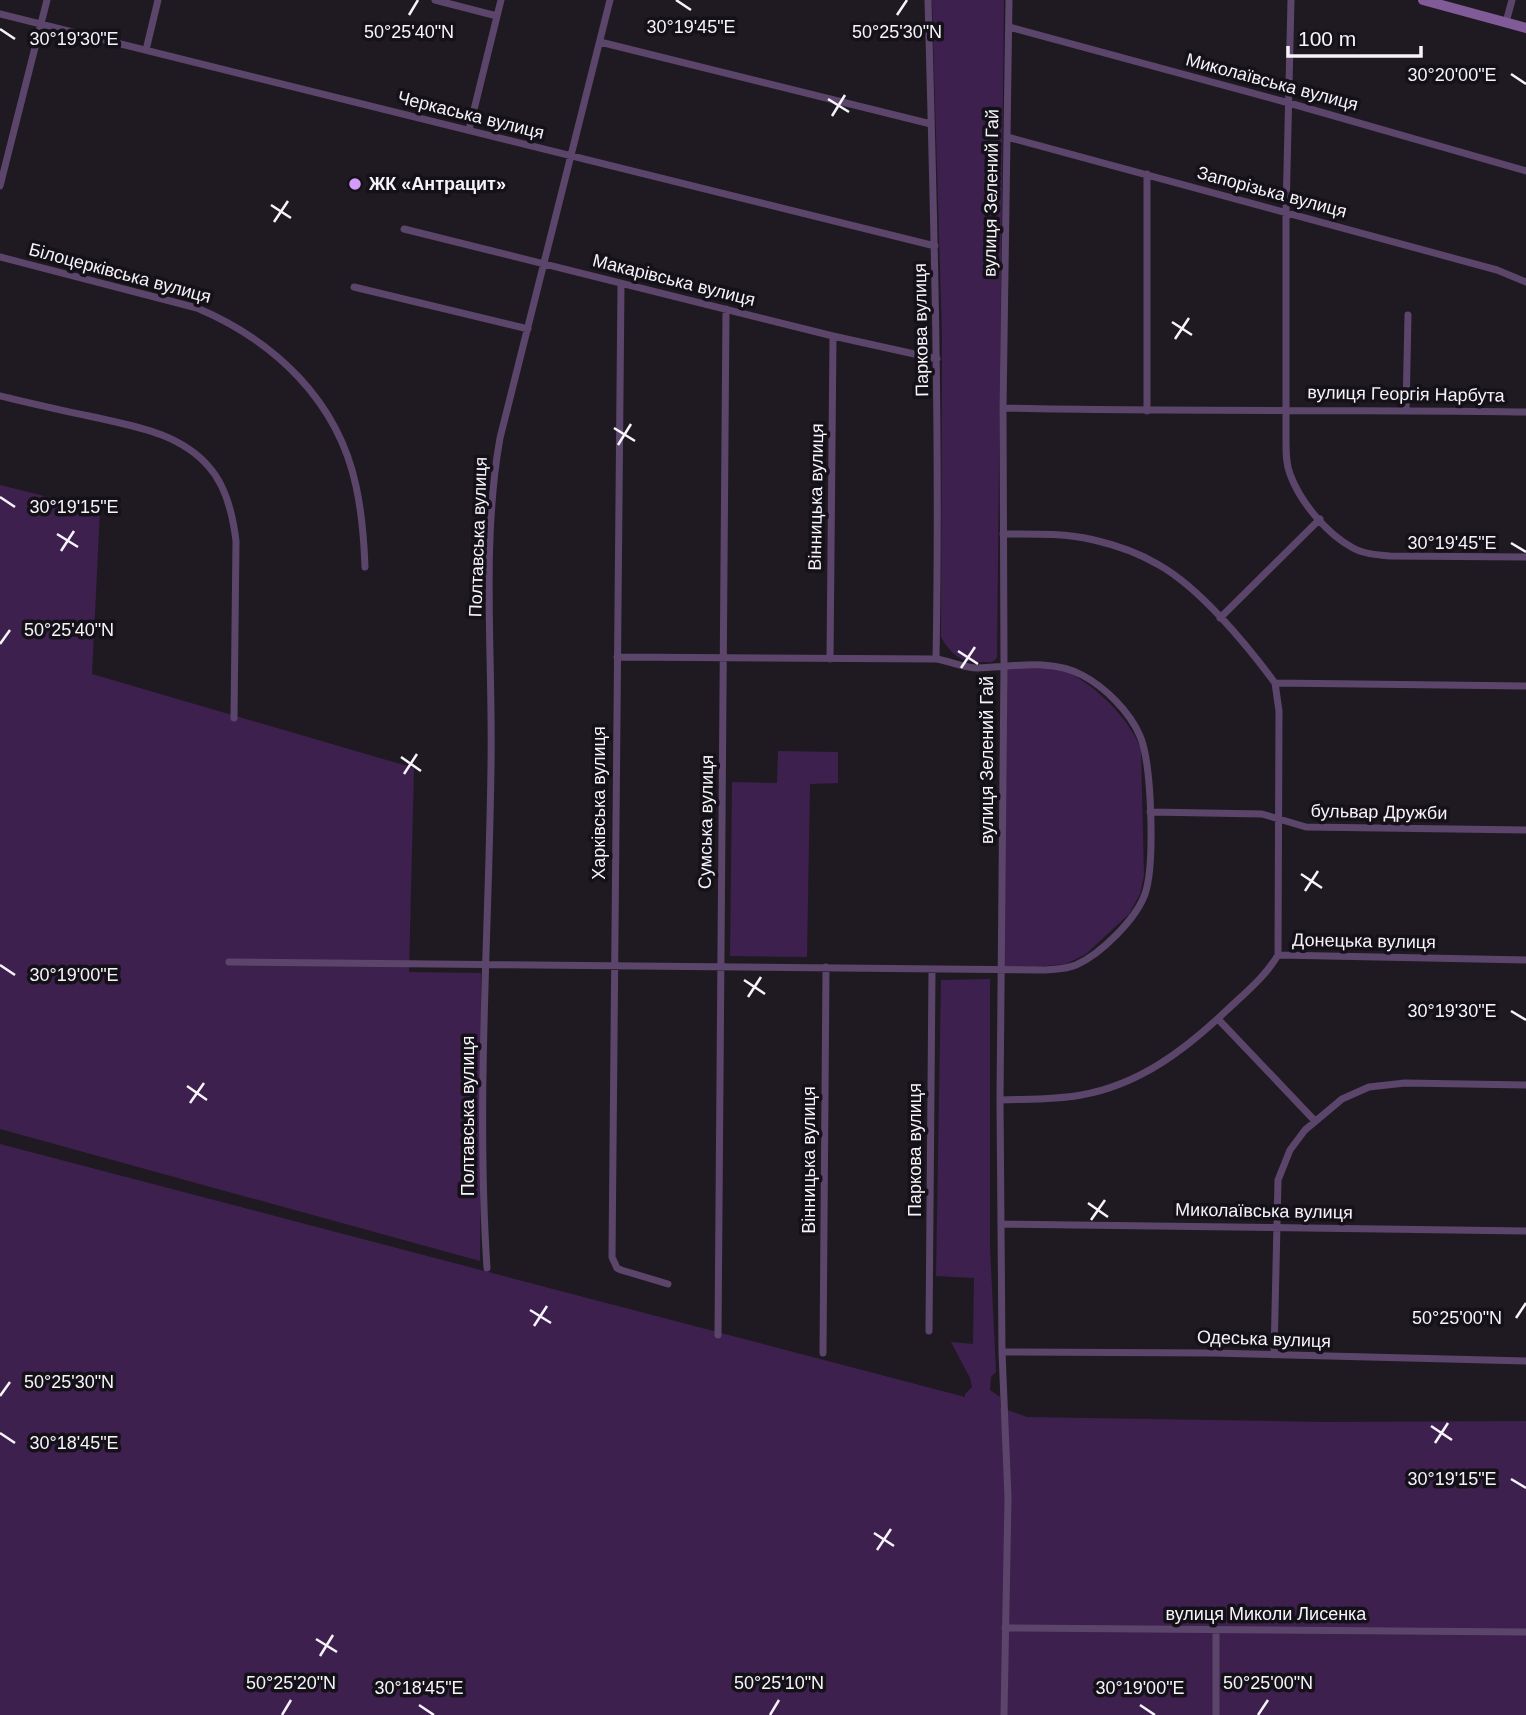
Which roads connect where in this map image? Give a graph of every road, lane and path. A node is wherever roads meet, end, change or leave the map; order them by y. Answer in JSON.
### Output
{"nodes":[{"id":1,"x":47,"y":0,"type":"edge"},
{"id":2,"x":158,"y":0,"type":"edge"},
{"id":3,"x":435,"y":0,"type":"edge"},
{"id":4,"x":501,"y":0,"type":"edge"},
{"id":5,"x":610,"y":0,"type":"edge"},
{"id":6,"x":928,"y":0,"type":"edge"},
{"id":7,"x":1009,"y":0,"type":"edge"},
{"id":8,"x":1291,"y":0,"type":"edge"},
{"id":9,"x":1423,"y":0,"type":"edge"},
{"id":10,"x":1512,"y":0,"type":"edge"},
{"id":11,"x":0,"y":14,"type":"edge"},
{"id":12,"x":497,"y":16,"type":"junction"},
{"id":13,"x":1506,"y":22,"type":"junction"},
{"id":14,"x":41,"y":23,"type":"junction"},
{"id":15,"x":1009,"y":27,"type":"junction"},
{"id":16,"x":1526,"y":28,"type":"edge"},
{"id":17,"x":600,"y":42,"type":"junction"},
{"id":18,"x":146,"y":50,"type":"junction"},
{"id":19,"x":1289,"y":103,"type":"junction"},
{"id":20,"x":931,"y":124,"type":"junction"},
{"id":21,"x":469,"y":130,"type":"junction"},
{"id":22,"x":1007,"y":137,"type":"junction"},
{"id":23,"x":572,"y":155,"type":"junction"},
{"id":24,"x":1526,"y":171,"type":"edge"},
{"id":25,"x":1147,"y":174,"type":"junction"},
{"id":26,"x":0,"y":186,"type":"edge"},
{"id":27,"x":1286,"y":212,"type":"junction"},
{"id":28,"x":404,"y":229,"type":"dead end"},
{"id":29,"x":935,"y":246,"type":"junction"},
{"id":30,"x":0,"y":257,"type":"edge"},
{"id":31,"x":545,"y":265,"type":"junction"},
{"id":32,"x":1526,"y":282,"type":"edge"},
{"id":33,"x":621,"y":284,"type":"junction"},
{"id":34,"x":354,"y":288,"type":"dead end"},
{"id":35,"x":726,"y":309,"type":"junction"},
{"id":36,"x":1408,"y":315,"type":"dead end"},
{"id":37,"x":528,"y":330,"type":"junction"},
{"id":38,"x":833,"y":336,"type":"junction"},
{"id":39,"x":937,"y":359,"type":"junction"},
{"id":40,"x":0,"y":396,"type":"edge"},
{"id":41,"x":1003,"y":408,"type":"junction"},
{"id":42,"x":1286,"y":409,"type":"junction"},
{"id":43,"x":1406,"y":410,"type":"junction"},
{"id":44,"x":1147,"y":411,"type":"junction"},
{"id":45,"x":1526,"y":412,"type":"edge"},
{"id":46,"x":1320,"y":519,"type":"junction"},
{"id":47,"x":1003,"y":534,"type":"junction"},
{"id":48,"x":1526,"y":557,"type":"edge"},
{"id":49,"x":365,"y":567,"type":"dead end"},
{"id":50,"x":1220,"y":618,"type":"junction"},
{"id":51,"x":617,"y":657,"type":"junction"},
{"id":52,"x":723,"y":658,"type":"junction"},
{"id":53,"x":830,"y":659,"type":"junction"},
{"id":54,"x":936,"y":659,"type":"junction"},
{"id":55,"x":1004,"y":664,"type":"junction"},
{"id":56,"x":1275,"y":683,"type":"junction"},
{"id":57,"x":1526,"y":686,"type":"edge"},
{"id":58,"x":234,"y":718,"type":"dead end"},
{"id":59,"x":1150,"y":812,"type":"junction"},
{"id":60,"x":1279,"y":819,"type":"junction"},
{"id":61,"x":1526,"y":830,"type":"edge"},
{"id":62,"x":1278,"y":955,"type":"junction"},
{"id":63,"x":1526,"y":960,"type":"edge"},
{"id":64,"x":229,"y":962,"type":"dead end"},
{"id":65,"x":485,"y":964,"type":"junction"},
{"id":66,"x":615,"y":965,"type":"junction"},
{"id":67,"x":720,"y":965,"type":"junction"},
{"id":68,"x":826,"y":967,"type":"junction"},
{"id":69,"x":932,"y":969,"type":"junction"},
{"id":70,"x":1002,"y":970,"type":"junction"},
{"id":71,"x":1217,"y":1019,"type":"junction"},
{"id":72,"x":1526,"y":1085,"type":"edge"},
{"id":73,"x":1000,"y":1100,"type":"junction"},
{"id":74,"x":1315,"y":1121,"type":"junction"},
{"id":75,"x":1001,"y":1224,"type":"junction"},
{"id":76,"x":1276,"y":1226,"type":"junction"},
{"id":77,"x":1526,"y":1231,"type":"edge"},
{"id":78,"x":487,"y":1268,"type":"dead end"},
{"id":79,"x":668,"y":1284,"type":"dead end"},
{"id":80,"x":929,"y":1331,"type":"dead end"},
{"id":81,"x":718,"y":1335,"type":"dead end"},
{"id":82,"x":1002,"y":1352,"type":"junction"},
{"id":83,"x":823,"y":1353,"type":"dead end"},
{"id":84,"x":1274,"y":1355,"type":"junction"},
{"id":85,"x":1526,"y":1361,"type":"edge"},
{"id":86,"x":1005,"y":1628,"type":"junction"},
{"id":87,"x":1216,"y":1630,"type":"junction"},
{"id":88,"x":1526,"y":1632,"type":"edge"},
{"id":89,"x":1004,"y":1715,"type":"edge"},
{"id":90,"x":1216,"y":1715,"type":"edge"}],
"edges":[{"from":1,"to":14,"type":"street"},
{"from":2,"to":18,"type":"street"},
{"from":3,"to":12,"type":"street"},
{"from":4,"to":12,"type":"street"},
{"from":5,"to":17,"type":"street","name":"Полтавська вулиця"},
{"from":6,"to":20,"type":"street","name":"Паркова вулиця"},
{"from":7,"to":15,"type":"street","name":"вулиця Зелений Гай"},
{"from":8,"to":19,"type":"street","name":"вулиця Георгія Нарбута"},
{"from":9,"to":13,"type":"main road"},
{"from":10,"to":13,"type":"street"},
{"from":11,"to":14,"type":"street","name":"Черкаська вулиця"},
{"from":12,"to":21,"type":"street"},
{"from":13,"to":16,"type":"main road"},
{"from":14,"to":18,"type":"street","name":"Черкаська вулиця"},
{"from":14,"to":26,"type":"street"},
{"from":15,"to":19,"type":"street","name":"Миколаївська вулиця"},
{"from":15,"to":22,"type":"street","name":"вулиця Зелений Гай"},
{"from":17,"to":20,"type":"street"},
{"from":17,"to":23,"type":"street","name":"Полтавська вулиця"},
{"from":18,"to":21,"type":"street","name":"Черкаська вулиця"},
{"from":19,"to":24,"type":"street","name":"Миколаївська вулиця"},
{"from":19,"to":27,"type":"street","name":"вулиця Георгія Нарбута"},
{"from":20,"to":29,"type":"street","name":"Паркова вулиця"},
{"from":21,"to":23,"type":"street","name":"Черкаська вулиця"},
{"from":22,"to":25,"type":"street","name":"Запорізька вулиця"},
{"from":22,"to":41,"type":"street","name":"вулиця Зелений Гай"},
{"from":23,"to":29,"type":"street","name":"Черкаська вулиця"},
{"from":23,"to":31,"type":"street","name":"Полтавська вулиця"},
{"from":25,"to":27,"type":"street","name":"Запорізька вулиця"},
{"from":25,"to":44,"type":"street"},
{"from":27,"to":32,"type":"street","name":"Запорізька вулиця"},
{"from":27,"to":42,"type":"street","name":"вулиця Георгія Нарбута"},
{"from":28,"to":31,"type":"street","name":"Макарівська вулиця"},
{"from":29,"to":39,"type":"street","name":"Паркова вулиця"},
{"from":30,"to":49,"type":"street","name":"Білоцерківська вулиця"},
{"from":31,"to":33,"type":"street","name":"Макарівська вулиця"},
{"from":31,"to":37,"type":"street","name":"Полтавська вулиця"},
{"from":33,"to":35,"type":"street","name":"Макарівська вулиця"},
{"from":33,"to":51,"type":"street","name":"Харківська вулиця"},
{"from":34,"to":37,"type":"street"},
{"from":35,"to":38,"type":"street","name":"Макарівська вулиця"},
{"from":35,"to":52,"type":"street","name":"Сумська вулиця"},
{"from":36,"to":43,"type":"street"},
{"from":37,"to":65,"type":"street","name":"Полтавська вулиця"},
{"from":38,"to":39,"type":"street","name":"Макарівська вулиця"},
{"from":38,"to":53,"type":"street","name":"Вінницька вулиця"},
{"from":39,"to":54,"type":"street","name":"Паркова вулиця"},
{"from":40,"to":58,"type":"street"},
{"from":41,"to":44,"type":"street","name":"вулиця Георгія Нарбута"},
{"from":41,"to":47,"type":"street","name":"вулиця Зелений Гай"},
{"from":42,"to":43,"type":"street","name":"вулиця Георгія Нарбута"},
{"from":42,"to":44,"type":"street","name":"вулиця Георгія Нарбута"},
{"from":42,"to":46,"type":"street"},
{"from":43,"to":45,"type":"street","name":"вулиця Георгія Нарбута"},
{"from":46,"to":48,"type":"street"},
{"from":46,"to":50,"type":"street"},
{"from":47,"to":50,"type":"street"},
{"from":47,"to":55,"type":"street","name":"вулиця Зелений Гай"},
{"from":50,"to":56,"type":"street"},
{"from":51,"to":52,"type":"street"},
{"from":51,"to":66,"type":"street","name":"Харківська вулиця"},
{"from":52,"to":53,"type":"street"},
{"from":52,"to":67,"type":"street","name":"Сумська вулиця"},
{"from":53,"to":54,"type":"street"},
{"from":54,"to":55,"type":"street"},
{"from":55,"to":59,"type":"street"},
{"from":55,"to":70,"type":"street","name":"вулиця Зелений Гай"},
{"from":56,"to":57,"type":"street"},
{"from":56,"to":60,"type":"street"},
{"from":59,"to":60,"type":"street","name":"бульвар Дружби"},
{"from":59,"to":70,"type":"street"},
{"from":60,"to":61,"type":"street","name":"бульвар Дружби"},
{"from":60,"to":62,"type":"street"},
{"from":62,"to":63,"type":"street","name":"Донецька вулиця"},
{"from":62,"to":71,"type":"street","name":"Донецька вулиця"},
{"from":64,"to":65,"type":"street"},
{"from":65,"to":66,"type":"street"},
{"from":65,"to":78,"type":"street","name":"Полтавська вулиця"},
{"from":66,"to":67,"type":"street"},
{"from":66,"to":79,"type":"street","name":"Харківська вулиця"},
{"from":67,"to":68,"type":"street"},
{"from":67,"to":81,"type":"street","name":"Сумська вулиця"},
{"from":68,"to":69,"type":"street"},
{"from":68,"to":83,"type":"street","name":"Вінницька вулиця"},
{"from":69,"to":70,"type":"street"},
{"from":69,"to":80,"type":"street","name":"Паркова вулиця"},
{"from":70,"to":73,"type":"street","name":"вулиця Зелений Гай"},
{"from":71,"to":73,"type":"street","name":"Донецька вулиця"},
{"from":71,"to":74,"type":"street"},
{"from":72,"to":74,"type":"street"},
{"from":73,"to":75,"type":"street","name":"вулиця Зелений Гай"},
{"from":74,"to":76,"type":"street"},
{"from":75,"to":76,"type":"street","name":"Миколаївська вулиця"},
{"from":75,"to":82,"type":"street","name":"вулиця Зелений Гай"},
{"from":76,"to":77,"type":"street","name":"Миколаївська вулиця"},
{"from":76,"to":84,"type":"street"},
{"from":82,"to":84,"type":"street","name":"Одеська вулиця"},
{"from":82,"to":86,"type":"street","name":"вулиця Зелений Гай"},
{"from":84,"to":85,"type":"street","name":"Одеська вулиця"},
{"from":86,"to":87,"type":"street","name":"вулиця Миколи Лисенка"},
{"from":86,"to":89,"type":"street","name":"вулиця Зелений Гай"},
{"from":87,"to":88,"type":"street","name":"вулиця Миколи Лисенка"},
{"from":87,"to":90,"type":"street"}]}
